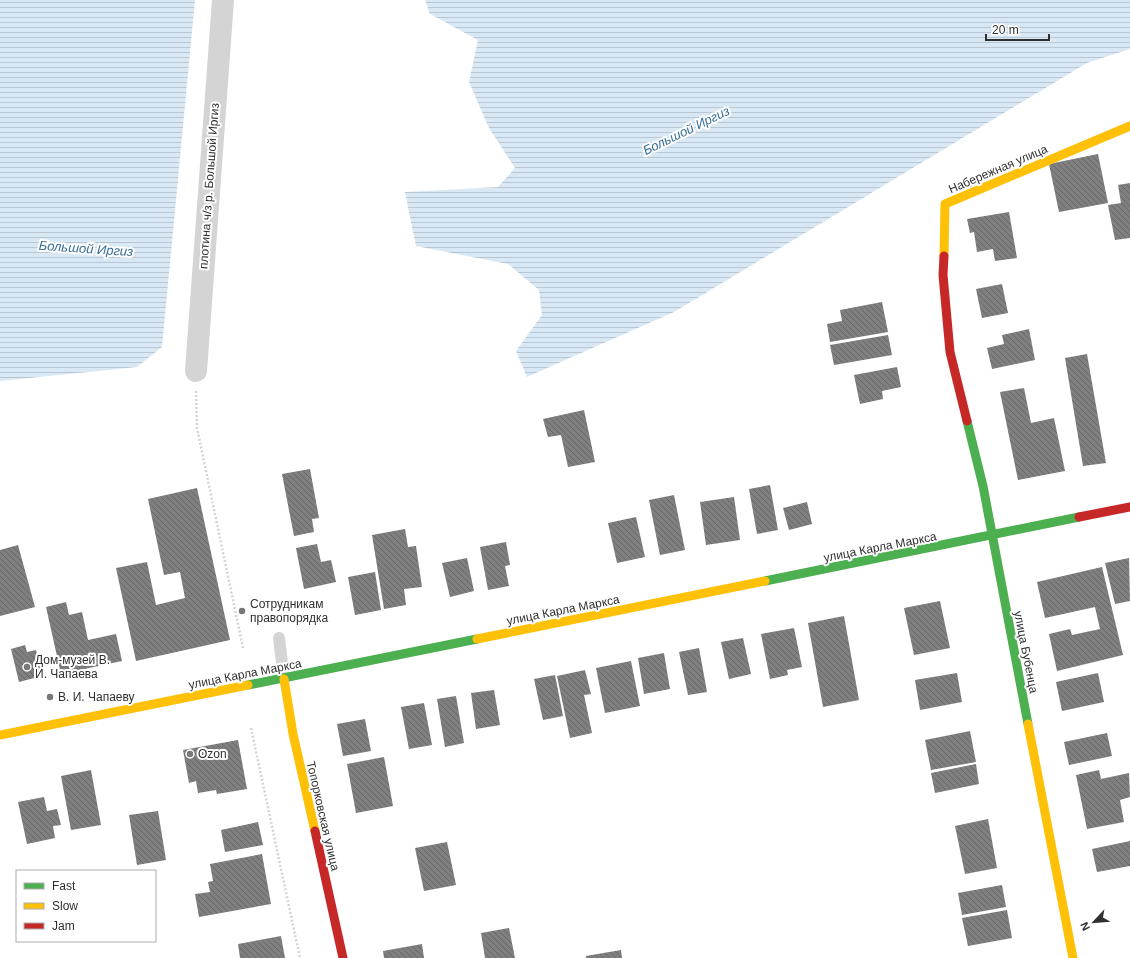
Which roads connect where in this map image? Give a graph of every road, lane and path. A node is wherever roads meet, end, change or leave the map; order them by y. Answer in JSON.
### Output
{"nodes":[{"id":1,"x":222,"y":0,"type":"edge"},
{"id":2,"x":1130,"y":126,"type":"edge"},
{"id":3,"x":950,"y":352,"type":"joint"},
{"id":4,"x":196,"y":372,"type":"joint"},
{"id":5,"x":1130,"y":507,"type":"edge"},
{"id":6,"x":991,"y":536,"type":"junction"},
{"id":7,"x":279,"y":638,"type":"dead end"},
{"id":8,"x":243,"y":648,"type":"dead end"},
{"id":9,"x":284,"y":679,"type":"junction"},
{"id":10,"x":251,"y":728,"type":"dead end"},
{"id":11,"x":0,"y":735,"type":"edge"},
{"id":12,"x":300,"y":958,"type":"edge"},
{"id":13,"x":343,"y":958,"type":"edge"},
{"id":14,"x":1073,"y":958,"type":"edge"}],
"edges":[{"from":1,"to":4,"type":"street","name":"плотина ч/з р. Большой Иргиз"},
{"from":2,"to":3,"type":"street","name":"Набережная улица"},
{"from":3,"to":6,"type":"street","name":"улица Бубенца"},
{"from":4,"to":8,"type":"path"},
{"from":5,"to":6,"type":"street","name":"улица Карла Маркса"},
{"from":6,"to":9,"type":"street","name":"улица Карла Маркса"},
{"from":6,"to":14,"type":"street","name":"улица Бубенца"},
{"from":7,"to":9,"type":"lane"},
{"from":9,"to":11,"type":"street","name":"улица Карла Маркса"},
{"from":9,"to":13,"type":"street","name":"Топорковская улица"},
{"from":10,"to":12,"type":"path"}]}
